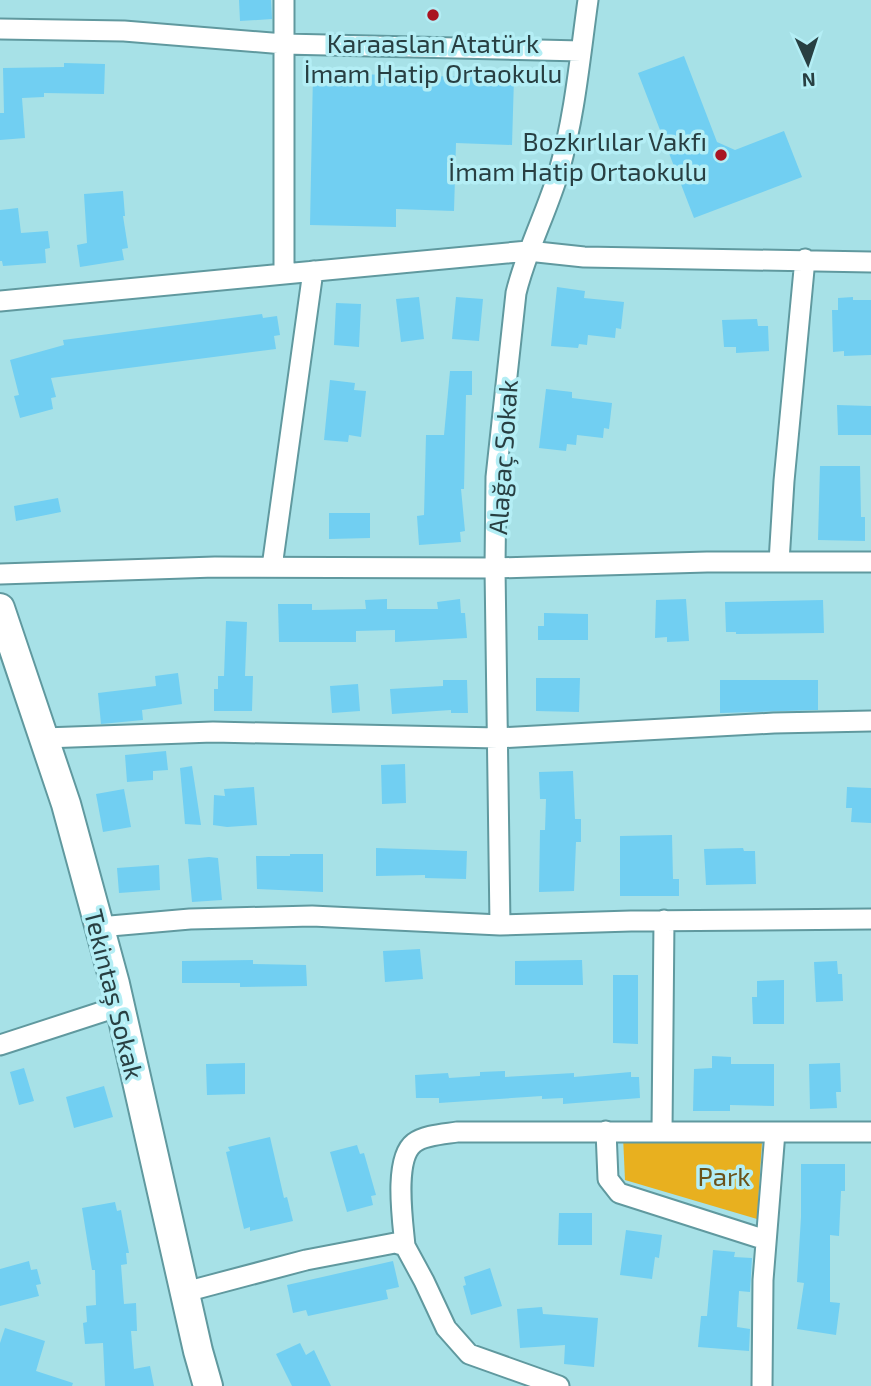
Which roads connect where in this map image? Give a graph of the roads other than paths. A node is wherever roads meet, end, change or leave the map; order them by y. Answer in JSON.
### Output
{"nodes":[{"id":1,"x":284,"y":0,"type":"edge"},
{"id":2,"x":587,"y":0,"type":"edge"},
{"id":3,"x":0,"y":29,"type":"edge"},
{"id":4,"x":284,"y":44,"type":"junction"},
{"id":5,"x":581,"y":51,"type":"junction"},
{"id":6,"x":528,"y":251,"type":"junction"},
{"id":7,"x":805,"y":260,"type":"junction"},
{"id":8,"x":871,"y":262,"type":"edge"},
{"id":9,"x":313,"y":271,"type":"junction"},
{"id":10,"x":284,"y":274,"type":"junction"},
{"id":11,"x":0,"y":301,"type":"edge"},
{"id":12,"x":779,"y":562,"type":"junction"},
{"id":13,"x":871,"y":562,"type":"edge"},
{"id":14,"x":272,"y":567,"type":"junction"},
{"id":15,"x":495,"y":568,"type":"junction"},
{"id":16,"x":0,"y":573,"type":"edge"},
{"id":17,"x":0,"y":608,"type":"edge"},
{"id":18,"x":871,"y":722,"type":"edge"},
{"id":19,"x":44,"y":738,"type":"junction"},
{"id":20,"x":498,"y":738,"type":"junction"},
{"id":21,"x":871,"y":919,"type":"edge"},
{"id":22,"x":664,"y":920,"type":"junction"},
{"id":23,"x":500,"y":925,"type":"junction"},
{"id":24,"x":99,"y":927,"type":"junction"},
{"id":25,"x":120,"y":1006,"type":"junction"},
{"id":26,"x":0,"y":1045,"type":"edge"},
{"id":27,"x":606,"y":1131,"type":"junction"},
{"id":28,"x":662,"y":1131,"type":"junction"},
{"id":29,"x":775,"y":1132,"type":"junction"},
{"id":30,"x":871,"y":1132,"type":"edge"},
{"id":31,"x":766,"y":1240,"type":"junction"},
{"id":32,"x":405,"y":1246,"type":"junction"},
{"id":33,"x":185,"y":1292,"type":"junction"},
{"id":34,"x":208,"y":1386,"type":"edge"},
{"id":35,"x":559,"y":1386,"type":"edge"},
{"id":36,"x":762,"y":1386,"type":"edge"}],
"edges":[{"from":1,"to":4,"type":"street"},
{"from":2,"to":5,"type":"street","name":"Alağaç Sokak"},
{"from":3,"to":4,"type":"street"},
{"from":4,"to":5,"type":"street"},
{"from":4,"to":10,"type":"street"},
{"from":5,"to":6,"type":"street","name":"Alağaç Sokak"},
{"from":6,"to":7,"type":"street"},
{"from":6,"to":9,"type":"street"},
{"from":6,"to":15,"type":"street","name":"Alağaç Sokak"},
{"from":7,"to":8,"type":"street"},
{"from":7,"to":12,"type":"street"},
{"from":9,"to":10,"type":"street"},
{"from":9,"to":14,"type":"street"},
{"from":10,"to":11,"type":"street"},
{"from":12,"to":13,"type":"street"},
{"from":12,"to":15,"type":"street"},
{"from":14,"to":15,"type":"street"},
{"from":14,"to":16,"type":"street"},
{"from":15,"to":20,"type":"street","name":"Alağaç Sokak"},
{"from":17,"to":19,"type":"street","name":"Tekintaş Sokak"},
{"from":18,"to":20,"type":"street"},
{"from":19,"to":20,"type":"street"},
{"from":19,"to":24,"type":"street","name":"Tekintaş Sokak"},
{"from":20,"to":23,"type":"street","name":"Alağaç Sokak"},
{"from":21,"to":22,"type":"street"},
{"from":22,"to":23,"type":"street"},
{"from":22,"to":28,"type":"street"},
{"from":23,"to":24,"type":"street"},
{"from":24,"to":25,"type":"street","name":"Tekintaş Sokak"},
{"from":25,"to":26,"type":"street"},
{"from":25,"to":33,"type":"street","name":"Tekintaş Sokak"},
{"from":27,"to":28,"type":"street"},
{"from":27,"to":31,"type":"street"},
{"from":27,"to":32,"type":"street"},
{"from":28,"to":29,"type":"street"},
{"from":29,"to":30,"type":"street"},
{"from":29,"to":31,"type":"street"},
{"from":31,"to":36,"type":"street"},
{"from":32,"to":33,"type":"street"},
{"from":32,"to":35,"type":"street"},
{"from":33,"to":34,"type":"street","name":"Tekintaş Sokak"}]}
